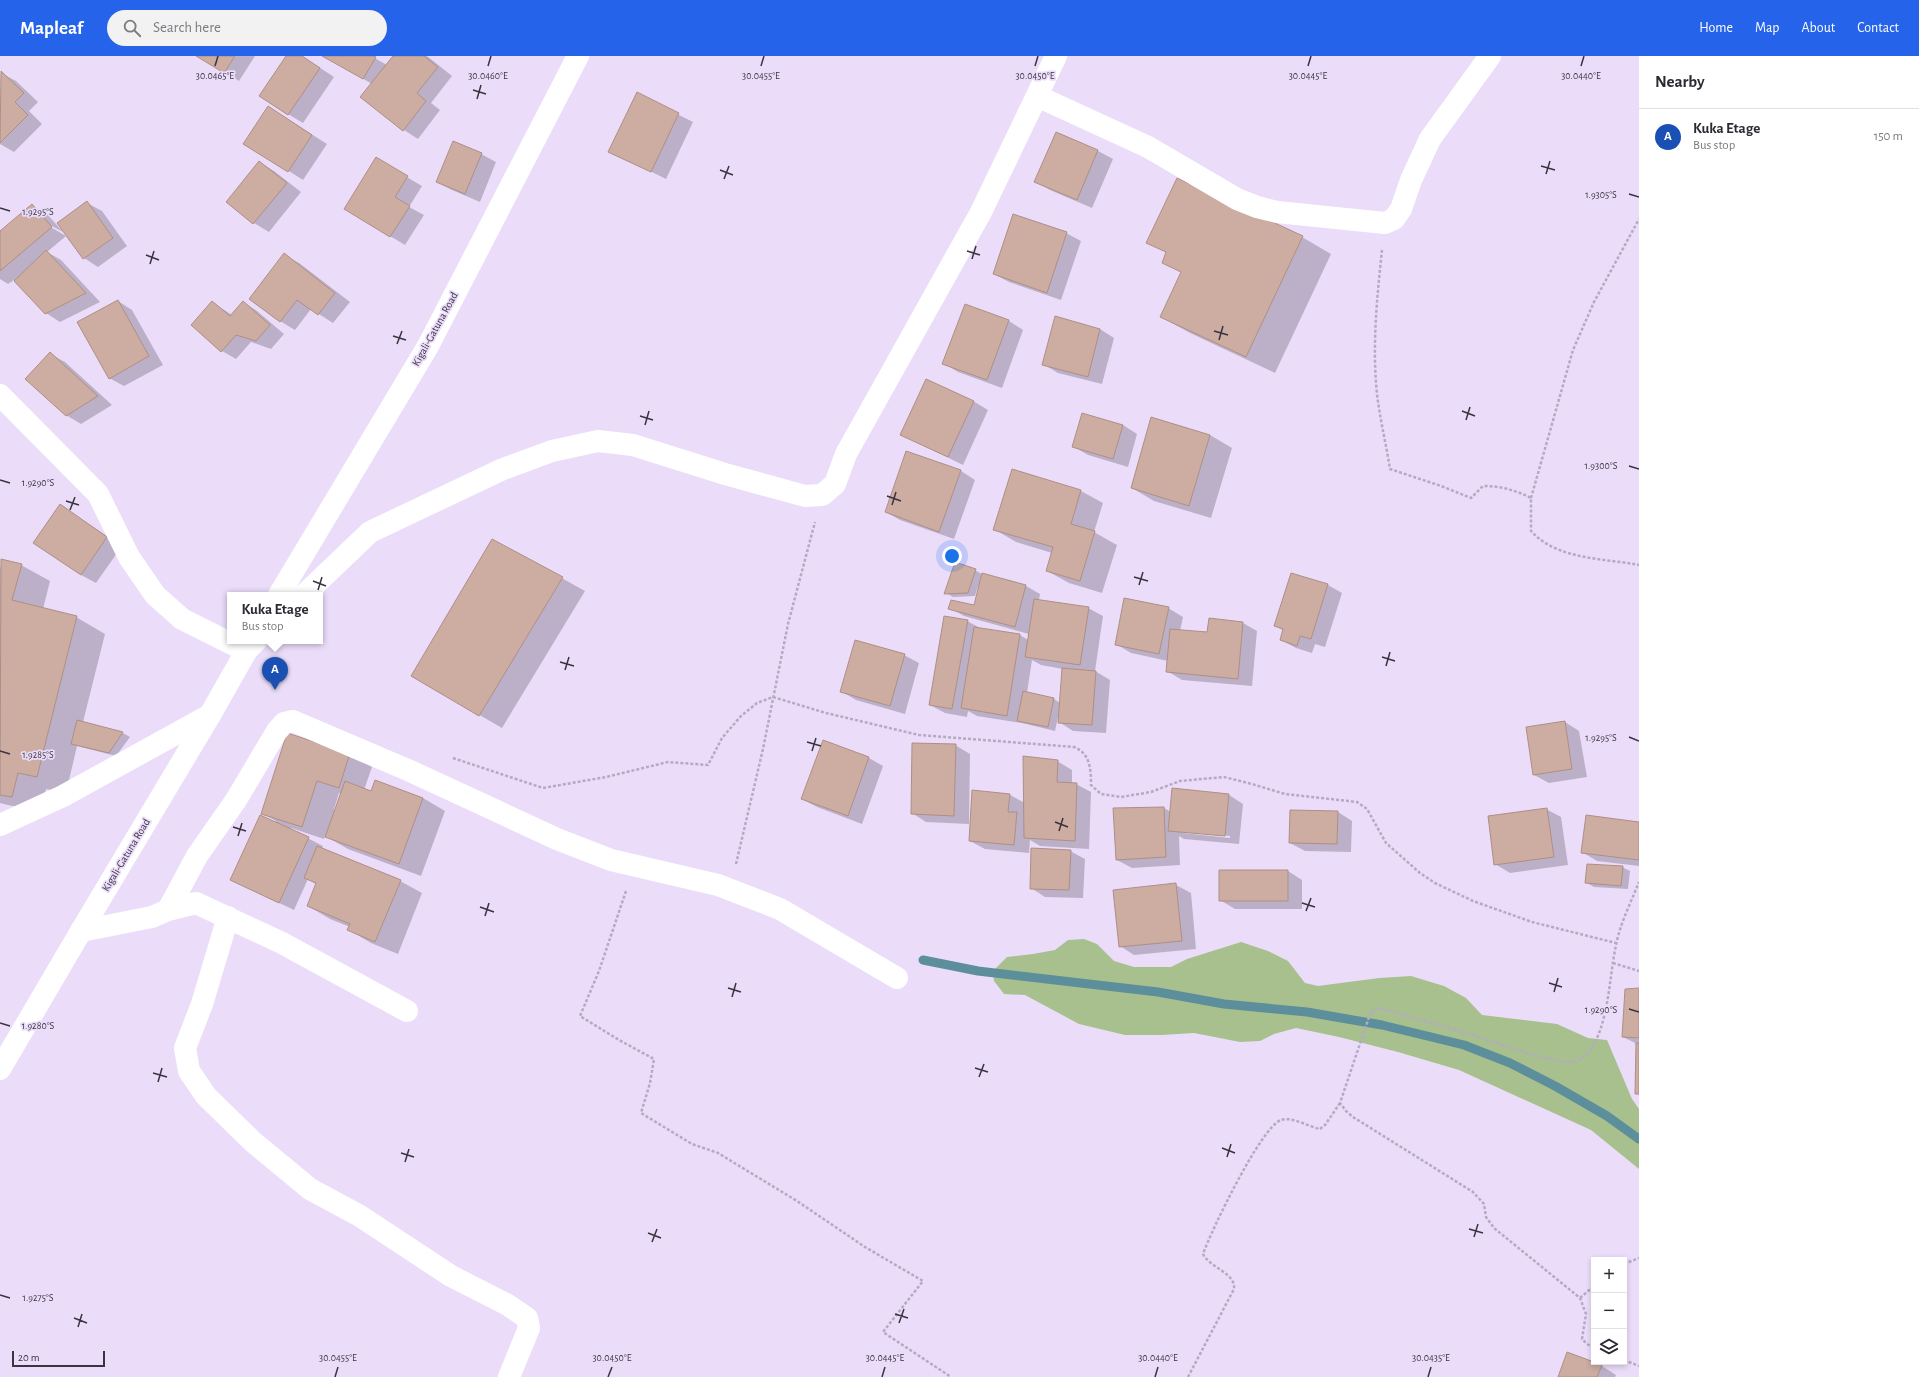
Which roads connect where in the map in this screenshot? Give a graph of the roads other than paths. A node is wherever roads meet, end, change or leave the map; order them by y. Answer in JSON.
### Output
{"nodes":[{"id":1,"x":578,"y":56,"type":"edge"},
{"id":2,"x":1056,"y":56,"type":"edge"},
{"id":3,"x":1490,"y":56,"type":"edge"},
{"id":4,"x":1037,"y":96,"type":"junction"},
{"id":5,"x":0,"y":395,"type":"edge"},
{"id":6,"x":281,"y":592,"type":"edge"},
{"id":7,"x":307,"y":592,"type":"edge"},
{"id":8,"x":227,"y":635,"type":"edge"},
{"id":9,"x":251,"y":644,"type":"edge"},
{"id":10,"x":210,"y":715,"type":"junction"},
{"id":11,"x":0,"y":825,"type":"edge"},
{"id":12,"x":168,"y":910,"type":"junction"},
{"id":13,"x":228,"y":917,"type":"junction"},
{"id":14,"x":81,"y":931,"type":"junction"},
{"id":15,"x":897,"y":978,"type":"dead end"},
{"id":16,"x":407,"y":1011,"type":"dead end"},
{"id":17,"x":0,"y":1069,"type":"edge"},
{"id":18,"x":509,"y":1377,"type":"edge"}],
"edges":[{"from":1,"to":6,"type":"main road","name":"Kigali-Gatuna Road"},
{"from":2,"to":4,"type":"main road"},
{"from":3,"to":4,"type":"main road"},
{"from":4,"to":7,"type":"main road"},
{"from":5,"to":8,"type":"main road"},
{"from":9,"to":10,"type":"main road","name":"Kigali-Gatuna Road"},
{"from":10,"to":11,"type":"main road"},
{"from":10,"to":14,"type":"main road","name":"Kigali-Gatuna Road"},
{"from":12,"to":13,"type":"main road"},
{"from":12,"to":14,"type":"main road"},
{"from":12,"to":15,"type":"main road"},
{"from":13,"to":16,"type":"main road"},
{"from":13,"to":18,"type":"main road"},
{"from":14,"to":17,"type":"main road","name":"Kigali-Gatuna Road"}]}
